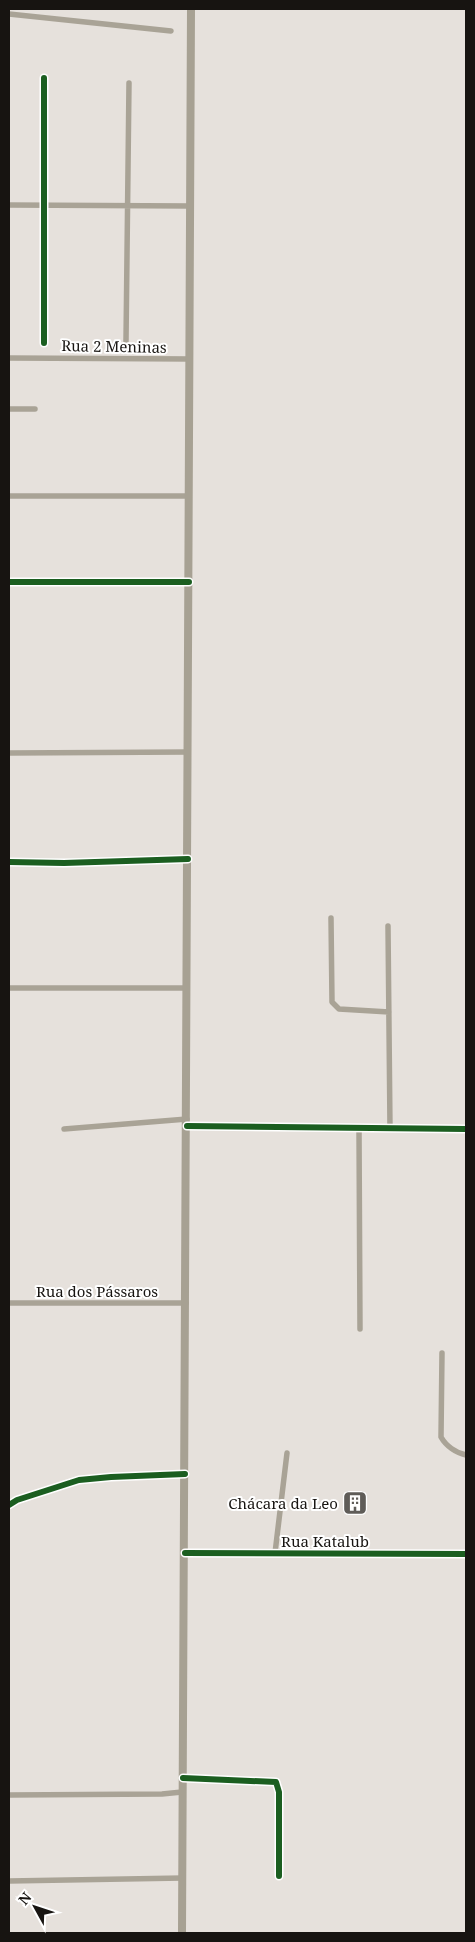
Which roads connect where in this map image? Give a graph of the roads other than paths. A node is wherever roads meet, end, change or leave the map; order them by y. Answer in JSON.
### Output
{"nodes":[{"id":1,"x":191,"y":9,"type":"edge"},
{"id":2,"x":9,"y":14,"type":"edge"},
{"id":3,"x":171,"y":31,"type":"dead end"},
{"id":4,"x":44,"y":78,"type":"dead end"},
{"id":5,"x":129,"y":82,"type":"dead end"},
{"id":6,"x":9,"y":205,"type":"edge"},
{"id":7,"x":44,"y":205,"type":"junction"},
{"id":8,"x":127,"y":206,"type":"junction"},
{"id":9,"x":190,"y":206,"type":"junction"},
{"id":10,"x":126,"y":342,"type":"dead end"},
{"id":11,"x":44,"y":343,"type":"dead end"},
{"id":12,"x":9,"y":358,"type":"edge"},
{"id":13,"x":190,"y":359,"type":"junction"},
{"id":14,"x":9,"y":409,"type":"edge"},
{"id":15,"x":35,"y":409,"type":"dead end"},
{"id":16,"x":9,"y":496,"type":"edge"},
{"id":17,"x":189,"y":496,"type":"junction"},
{"id":18,"x":9,"y":582,"type":"edge"},
{"id":19,"x":189,"y":582,"type":"junction"},
{"id":20,"x":188,"y":752,"type":"junction"},
{"id":21,"x":9,"y":753,"type":"edge"},
{"id":22,"x":188,"y":859,"type":"junction"},
{"id":23,"x":9,"y":862,"type":"edge"},
{"id":24,"x":331,"y":918,"type":"dead end"},
{"id":25,"x":388,"y":926,"type":"dead end"},
{"id":26,"x":9,"y":988,"type":"edge"},
{"id":27,"x":187,"y":988,"type":"junction"},
{"id":28,"x":389,"y":1012,"type":"junction"},
{"id":29,"x":187,"y":1122,"type":"junction"},
{"id":30,"x":390,"y":1128,"type":"junction"},
{"id":31,"x":64,"y":1129,"type":"dead end"},
{"id":32,"x":359,"y":1129,"type":"junction"},
{"id":33,"x":466,"y":1129,"type":"edge"},
{"id":34,"x":9,"y":1303,"type":"edge"},
{"id":35,"x":186,"y":1303,"type":"junction"},
{"id":36,"x":360,"y":1329,"type":"dead end"},
{"id":37,"x":442,"y":1353,"type":"dead end"},
{"id":38,"x":287,"y":1453,"type":"dead end"},
{"id":39,"x":466,"y":1455,"type":"edge"},
{"id":40,"x":185,"y":1474,"type":"junction"},
{"id":41,"x":9,"y":1505,"type":"edge"},
{"id":42,"x":184,"y":1553,"type":"junction"},
{"id":43,"x":275,"y":1553,"type":"junction"},
{"id":44,"x":466,"y":1554,"type":"edge"},
{"id":45,"x":183,"y":1778,"type":"junction"},
{"id":46,"x":182,"y":1792,"type":"junction"},
{"id":47,"x":9,"y":1794,"type":"edge"},
{"id":48,"x":279,"y":1876,"type":"dead end"},
{"id":49,"x":183,"y":1878,"type":"junction"},
{"id":50,"x":9,"y":1881,"type":"edge"},
{"id":51,"x":182,"y":1933,"type":"edge"}],
"edges":[{"from":1,"to":9,"type":"main road"},
{"from":2,"to":3,"type":"street"},
{"from":4,"to":7,"type":"street"},
{"from":5,"to":8,"type":"street"},
{"from":6,"to":7,"type":"street"},
{"from":7,"to":8,"type":"street"},
{"from":7,"to":11,"type":"street"},
{"from":8,"to":9,"type":"street"},
{"from":8,"to":10,"type":"street"},
{"from":9,"to":13,"type":"main road"},
{"from":12,"to":13,"type":"street","name":"Rua 2 Meninas"},
{"from":13,"to":17,"type":"main road"},
{"from":14,"to":15,"type":"street"},
{"from":16,"to":17,"type":"street"},
{"from":17,"to":19,"type":"main road"},
{"from":18,"to":19,"type":"street"},
{"from":19,"to":20,"type":"main road"},
{"from":20,"to":21,"type":"street"},
{"from":20,"to":22,"type":"main road"},
{"from":22,"to":23,"type":"street"},
{"from":22,"to":27,"type":"main road"},
{"from":24,"to":28,"type":"street"},
{"from":25,"to":28,"type":"street"},
{"from":26,"to":27,"type":"street"},
{"from":27,"to":29,"type":"main road"},
{"from":28,"to":30,"type":"street"},
{"from":29,"to":31,"type":"street"},
{"from":29,"to":32,"type":"street"},
{"from":29,"to":35,"type":"main road"},
{"from":30,"to":32,"type":"street"},
{"from":30,"to":33,"type":"street"},
{"from":32,"to":36,"type":"street"},
{"from":34,"to":35,"type":"street","name":"Rua dos Pássaros"},
{"from":35,"to":40,"type":"main road"},
{"from":37,"to":39,"type":"street"},
{"from":38,"to":43,"type":"street"},
{"from":40,"to":41,"type":"street"},
{"from":40,"to":42,"type":"main road"},
{"from":42,"to":43,"type":"street","name":"Rua Katalub"},
{"from":42,"to":45,"type":"main road"},
{"from":43,"to":44,"type":"street","name":"Rua Katalub"},
{"from":45,"to":46,"type":"main road"},
{"from":45,"to":48,"type":"street"},
{"from":46,"to":47,"type":"street"},
{"from":46,"to":49,"type":"main road"},
{"from":49,"to":50,"type":"street"},
{"from":49,"to":51,"type":"main road"}]}
